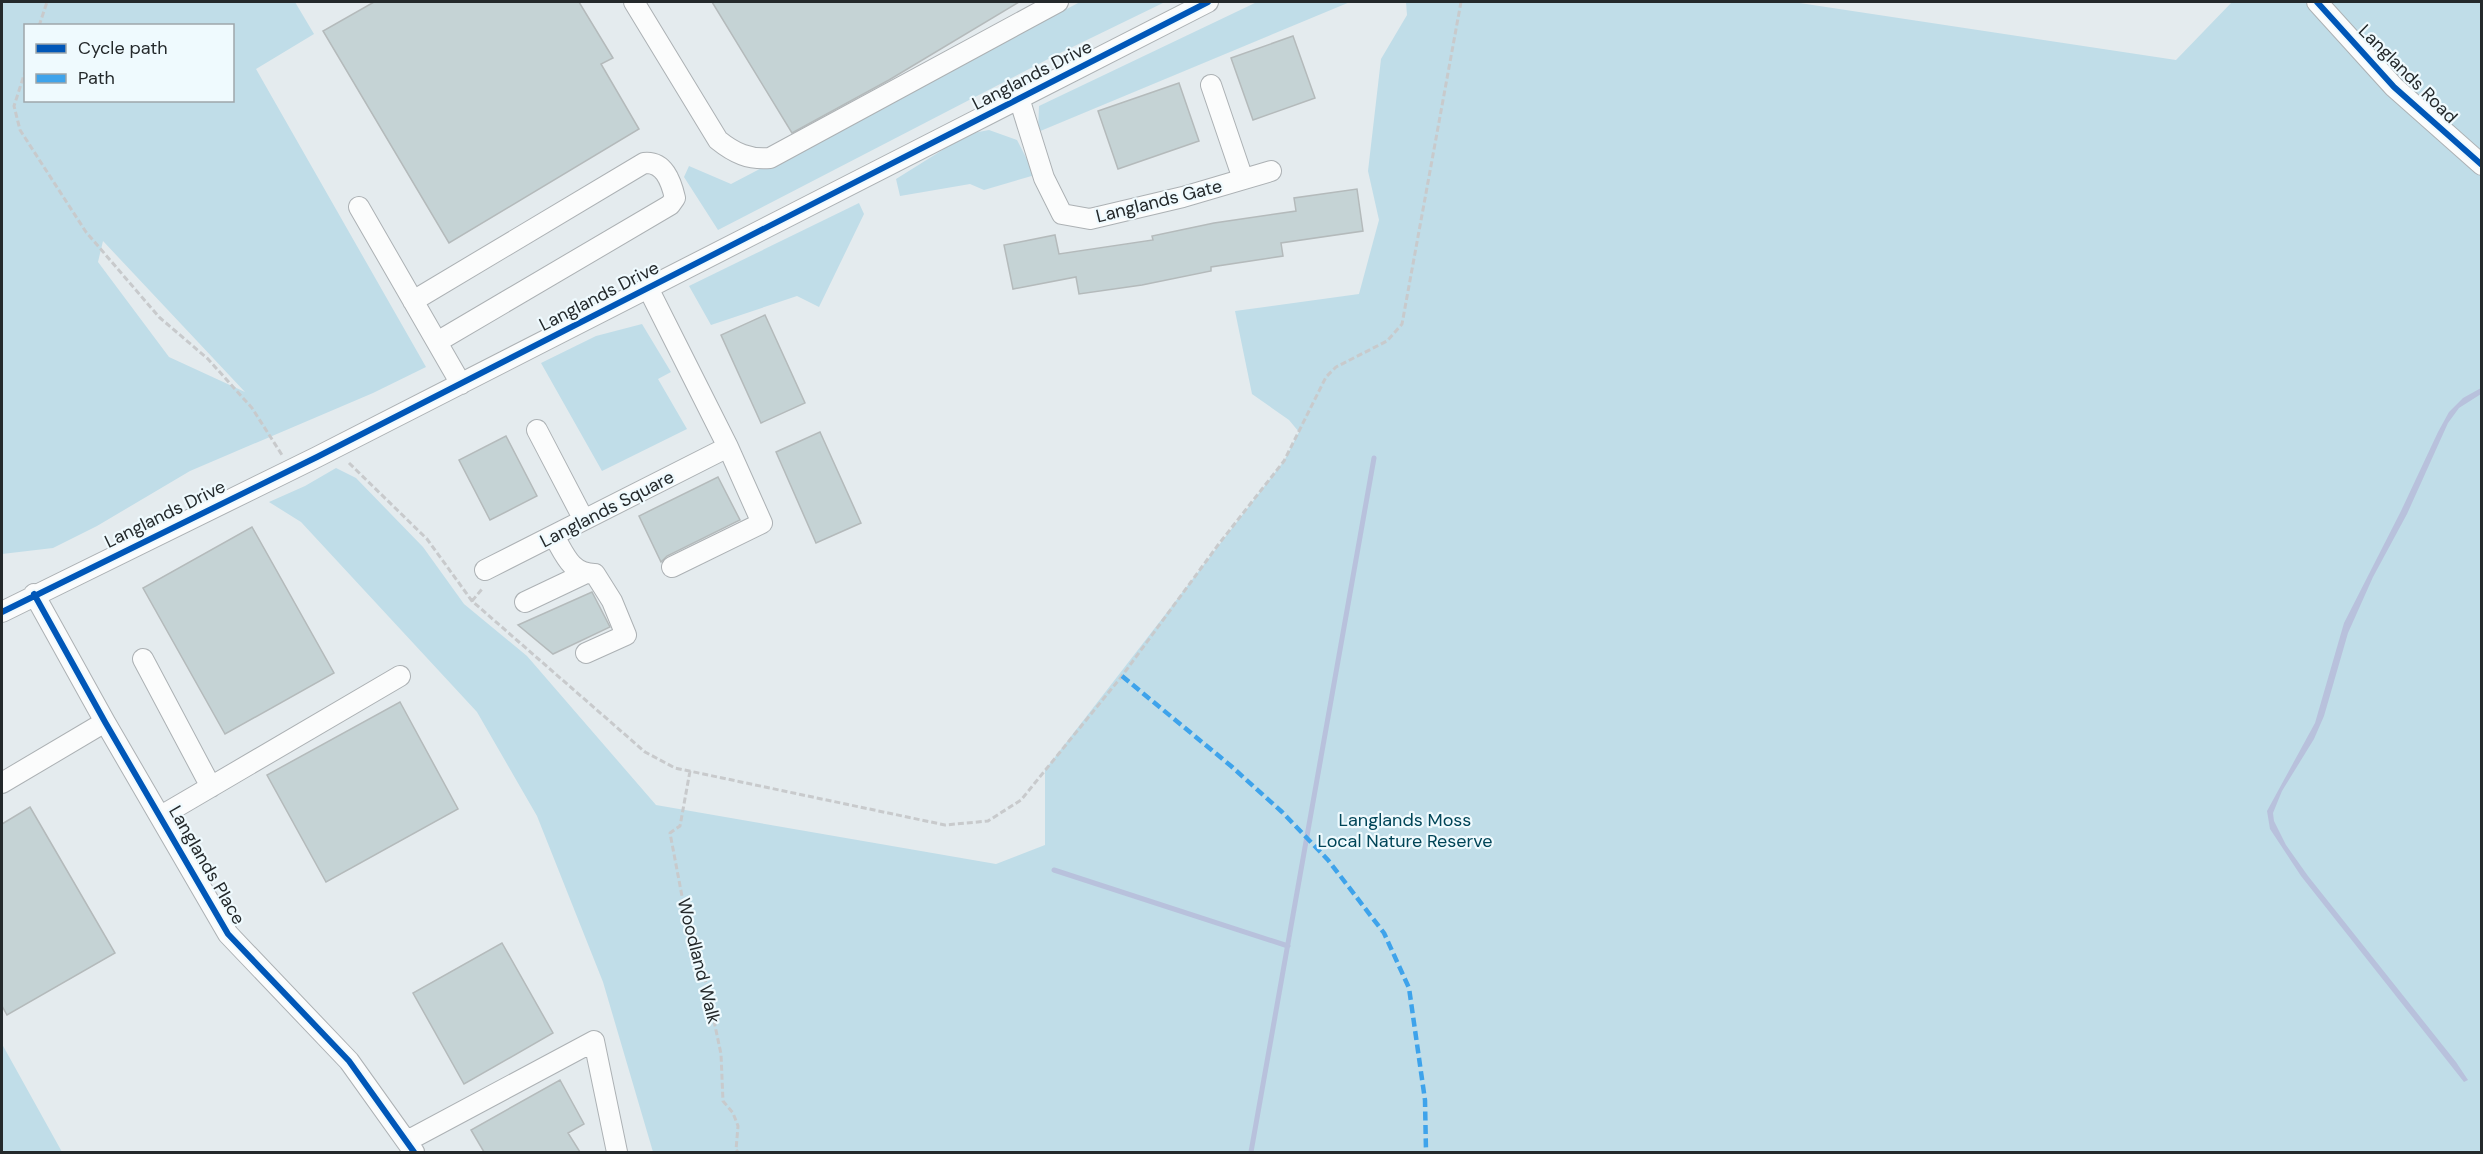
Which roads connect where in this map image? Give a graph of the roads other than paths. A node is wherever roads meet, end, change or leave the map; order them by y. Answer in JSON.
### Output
{"nodes":[{"id":1,"x":634,"y":2,"type":"edge"},
{"id":2,"x":1058,"y":2,"type":"edge"},
{"id":3,"x":1208,"y":2,"type":"edge"},
{"id":4,"x":2317,"y":2,"type":"edge"},
{"id":5,"x":1211,"y":85,"type":"dead end"},
{"id":6,"x":1019,"y":98,"type":"junction"},
{"id":7,"x":2481,"y":165,"type":"edge"},
{"id":8,"x":1271,"y":171,"type":"dead end"},
{"id":9,"x":1243,"y":179,"type":"junction"},
{"id":10,"x":359,"y":207,"type":"dead end"},
{"id":11,"x":648,"y":288,"type":"junction"},
{"id":12,"x":413,"y":301,"type":"junction"},
{"id":13,"x":437,"y":342,"type":"junction"},
{"id":14,"x":461,"y":384,"type":"junction"},
{"id":15,"x":537,"y":430,"type":"dead end"},
{"id":16,"x":728,"y":447,"type":"junction"},
{"id":17,"x":584,"y":520,"type":"junction"},
{"id":18,"x":554,"y":536,"type":"junction"},
{"id":19,"x":672,"y":567,"type":"dead end"},
{"id":20,"x":485,"y":570,"type":"dead end"},
{"id":21,"x":584,"y":574,"type":"junction"},
{"id":22,"x":34,"y":594,"type":"junction"},
{"id":23,"x":525,"y":602,"type":"dead end"},
{"id":24,"x":2,"y":612,"type":"edge"},
{"id":25,"x":586,"y":653,"type":"dead end"},
{"id":26,"x":143,"y":659,"type":"dead end"},
{"id":27,"x":400,"y":675,"type":"dead end"},
{"id":28,"x":105,"y":722,"type":"junction"},
{"id":29,"x":2,"y":783,"type":"edge"},
{"id":30,"x":211,"y":787,"type":"junction"},
{"id":31,"x":161,"y":816,"type":"junction"},
{"id":32,"x":410,"y":1147,"type":"edge"},
{"id":33,"x":617,"y":1152,"type":"edge"}],
"edges":[{"from":1,"to":2,"type":"street"},
{"from":3,"to":6,"type":"street","name":"Langlands Drive"},
{"from":4,"to":7,"type":"street","name":"Langlands Road"},
{"from":5,"to":9,"type":"street"},
{"from":6,"to":9,"type":"street","name":"Langlands Gate"},
{"from":6,"to":11,"type":"street","name":"Langlands Drive"},
{"from":8,"to":9,"type":"street","name":"Langlands Gate"},
{"from":10,"to":12,"type":"street"},
{"from":11,"to":14,"type":"street","name":"Langlands Drive"},
{"from":11,"to":16,"type":"street"},
{"from":12,"to":13,"type":"street"},
{"from":12,"to":13,"type":"street"},
{"from":13,"to":14,"type":"street"},
{"from":14,"to":22,"type":"street","name":"Langlands Drive"},
{"from":15,"to":17,"type":"street"},
{"from":16,"to":17,"type":"street","name":"Langlands Square"},
{"from":16,"to":19,"type":"street"},
{"from":17,"to":18,"type":"street","name":"Langlands Square"},
{"from":18,"to":20,"type":"street","name":"Langlands Square"},
{"from":18,"to":21,"type":"street"},
{"from":21,"to":23,"type":"street"},
{"from":21,"to":25,"type":"street"},
{"from":22,"to":24,"type":"street","name":"Langlands Drive"},
{"from":22,"to":28,"type":"street","name":"Langlands Place"},
{"from":26,"to":30,"type":"street"},
{"from":27,"to":30,"type":"street"},
{"from":28,"to":29,"type":"street"},
{"from":28,"to":31,"type":"street","name":"Langlands Place"},
{"from":30,"to":31,"type":"street"},
{"from":31,"to":32,"type":"street","name":"Langlands Place"},
{"from":32,"to":33,"type":"street"}]}
